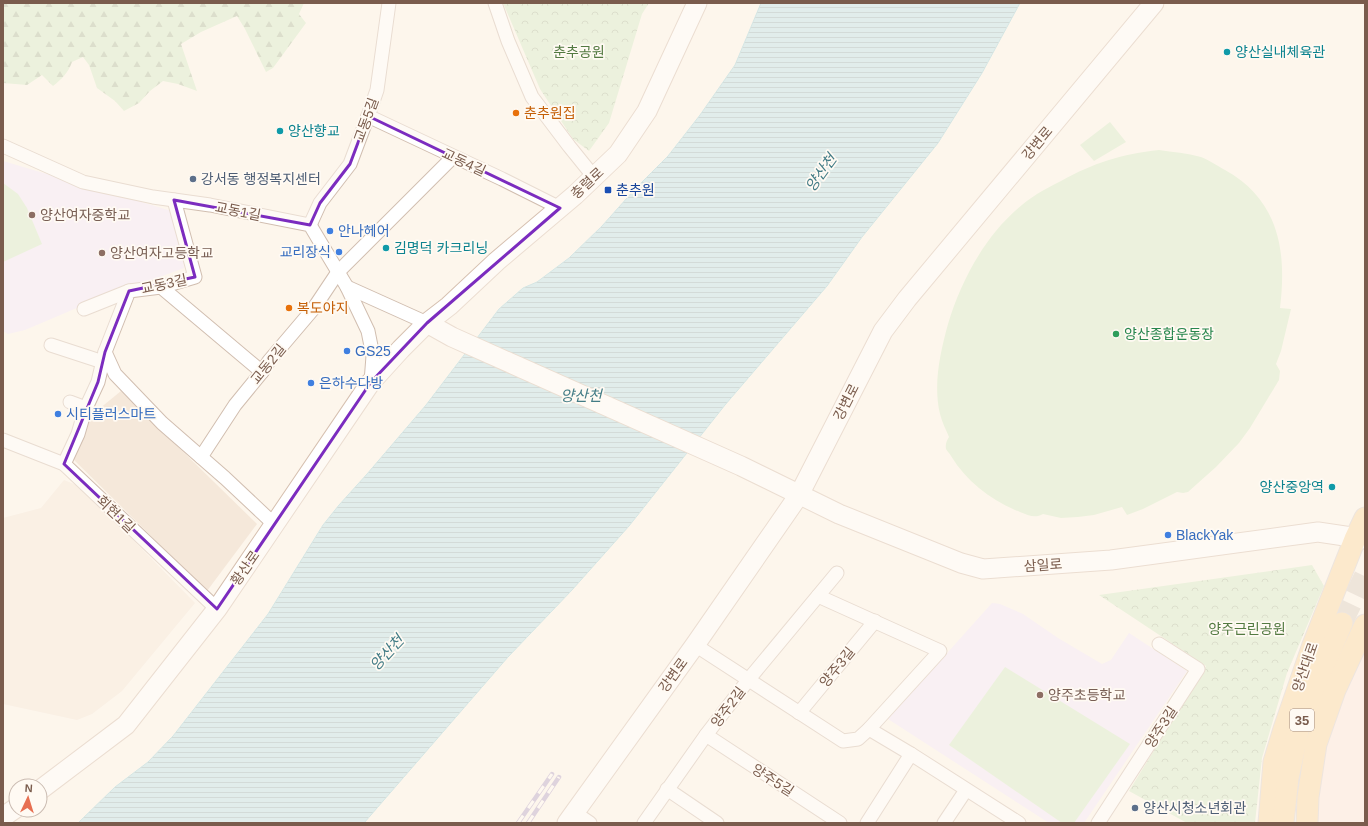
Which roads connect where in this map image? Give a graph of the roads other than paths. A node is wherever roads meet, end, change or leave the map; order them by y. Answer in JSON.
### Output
{"nodes":[{"id":1,"x":388,"y":3,"type":"edge"},
{"id":2,"x":495,"y":3,"type":"edge"},
{"id":3,"x":697,"y":3,"type":"edge"},
{"id":4,"x":1154,"y":3,"type":"edge"},
{"id":5,"x":368,"y":116,"type":"junction"},
{"id":6,"x":3,"y":146,"type":"edge"},
{"id":7,"x":453,"y":156,"type":"junction"},
{"id":8,"x":594,"y":177,"type":"junction"},
{"id":9,"x":174,"y":200,"type":"junction"},
{"id":10,"x":560,"y":208,"type":"junction"},
{"id":11,"x":310,"y":225,"type":"junction"},
{"id":12,"x":338,"y":272,"type":"junction"},
{"id":13,"x":161,"y":287,"type":"junction"},
{"id":14,"x":347,"y":287,"type":"junction"},
{"id":15,"x":130,"y":291,"type":"junction"},
{"id":16,"x":84,"y":309,"type":"dead end"},
{"id":17,"x":426,"y":323,"type":"junction"},
{"id":18,"x":51,"y":345,"type":"dead end"},
{"id":19,"x":104,"y":357,"type":"junction"},
{"id":20,"x":262,"y":372,"type":"junction"},
{"id":21,"x":371,"y":382,"type":"junction"},
{"id":22,"x":70,"y":402,"type":"dead end"},
{"id":23,"x":86,"y":408,"type":"junction"},
{"id":24,"x":3,"y":440,"type":"edge"},
{"id":25,"x":201,"y":457,"type":"junction"},
{"id":26,"x":64,"y":464,"type":"junction"},
{"id":27,"x":799,"y":495,"type":"junction"},
{"id":28,"x":1365,"y":518,"type":"edge"},
{"id":29,"x":275,"y":525,"type":"junction"},
{"id":30,"x":1360,"y":539,"type":"edge"},
{"id":31,"x":837,"y":573,"type":"dead end"},
{"id":32,"x":818,"y":596,"type":"junction"},
{"id":33,"x":217,"y":609,"type":"junction"},
{"id":34,"x":874,"y":621,"type":"junction"},
{"id":35,"x":1342,"y":623,"type":"tunnel mouth"},
{"id":36,"x":1365,"y":625,"type":"tunnel mouth"},
{"id":37,"x":1159,"y":644,"type":"dead end"},
{"id":38,"x":695,"y":645,"type":"junction"},
{"id":39,"x":748,"y":679,"type":"junction"},
{"id":40,"x":799,"y":713,"type":"junction"},
{"id":41,"x":869,"y":729,"type":"junction"},
{"id":42,"x":706,"y":735,"type":"junction"},
{"id":43,"x":911,"y":754,"type":"junction"},
{"id":44,"x":48,"y":784,"type":"edge"},
{"id":45,"x":667,"y":789,"type":"junction"},
{"id":46,"x":966,"y":790,"type":"junction"},
{"id":47,"x":570,"y":818,"type":"edge"},
{"id":48,"x":590,"y":823,"type":"edge"},
{"id":49,"x":644,"y":823,"type":"edge"},
{"id":50,"x":717,"y":823,"type":"edge"},
{"id":51,"x":840,"y":823,"type":"edge"},
{"id":52,"x":867,"y":823,"type":"edge"},
{"id":53,"x":944,"y":823,"type":"edge"},
{"id":54,"x":1019,"y":823,"type":"edge"},
{"id":55,"x":1098,"y":823,"type":"edge"},
{"id":56,"x":1269,"y":823,"type":"edge"},
{"id":57,"x":1283,"y":823,"type":"edge"},
{"id":58,"x":1307,"y":823,"type":"edge"}],
"edges":[{"from":1,"to":5,"type":"street","name":"교동5길"},
{"from":2,"to":8,"type":"street"},
{"from":3,"to":8,"type":"main road","name":"충렬로"},
{"from":4,"to":27,"type":"main road","name":"강변로"},
{"from":5,"to":7,"type":"street","name":"교동4길"},
{"from":5,"to":11,"type":"street","name":"교동5길"},
{"from":6,"to":9,"type":"street","name":"교동1길"},
{"from":7,"to":10,"type":"street","name":"교동4길"},
{"from":7,"to":12,"type":"street","name":"교동2길"},
{"from":8,"to":10,"type":"main road","name":"충렬로"},
{"from":9,"to":11,"type":"street","name":"교동1길"},
{"from":9,"to":13,"type":"street","name":"교동3길"},
{"from":10,"to":17,"type":"main road","name":"충렬로"},
{"from":11,"to":12,"type":"street"},
{"from":12,"to":14,"type":"street"},
{"from":12,"to":20,"type":"street","name":"교동2길"},
{"from":13,"to":15,"type":"street","name":"교동3길"},
{"from":13,"to":20,"type":"street"},
{"from":14,"to":17,"type":"street"},
{"from":14,"to":21,"type":"street"},
{"from":15,"to":16,"type":"street"},
{"from":15,"to":19,"type":"street","name":"교동3길"},
{"from":17,"to":21,"type":"main road","name":"황산로"},
{"from":17,"to":27,"type":"main road","name":"삼일로"},
{"from":18,"to":19,"type":"street"},
{"from":19,"to":23,"type":"street","name":"교동3길"},
{"from":19,"to":25,"type":"street"},
{"from":20,"to":25,"type":"street","name":"교동2길"},
{"from":21,"to":29,"type":"main road","name":"황산로"},
{"from":22,"to":23,"type":"street"},
{"from":23,"to":26,"type":"street","name":"교동3길"},
{"from":24,"to":26,"type":"street","name":"회현1길"},
{"from":25,"to":29,"type":"street"},
{"from":26,"to":33,"type":"street","name":"회현1길"},
{"from":27,"to":30,"type":"main road","name":"삼일로"},
{"from":27,"to":38,"type":"main road","name":"강변로"},
{"from":28,"to":30,"type":"main road","name":"양산대로"},
{"from":29,"to":33,"type":"main road","name":"황산로"},
{"from":30,"to":56,"type":"main road","name":"양산대로"},
{"from":31,"to":32,"type":"street","name":"양주2길"},
{"from":32,"to":34,"type":"street"},
{"from":32,"to":39,"type":"street","name":"양주2길"},
{"from":33,"to":44,"type":"main road","name":"황산로"},
{"from":34,"to":40,"type":"street","name":"양주3길"},
{"from":34,"to":41,"type":"street"},
{"from":35,"to":57,"type":"main road","name":"양산대로","number":"35"},
{"from":36,"to":58,"type":"main road"},
{"from":37,"to":55,"type":"street","name":"양주3길"},
{"from":38,"to":39,"type":"street"},
{"from":38,"to":47,"type":"main road","name":"강변로"},
{"from":39,"to":40,"type":"street"},
{"from":39,"to":42,"type":"street","name":"양주2길"},
{"from":40,"to":41,"type":"street"},
{"from":41,"to":43,"type":"street"},
{"from":42,"to":45,"type":"street","name":"양주2길"},
{"from":42,"to":51,"type":"street","name":"양주5길"},
{"from":43,"to":46,"type":"street"},
{"from":43,"to":52,"type":"street"},
{"from":45,"to":49,"type":"street","name":"양주2길"},
{"from":45,"to":50,"type":"street"},
{"from":46,"to":53,"type":"street"},
{"from":46,"to":54,"type":"street"},
{"from":47,"to":48,"type":"street"}]}
